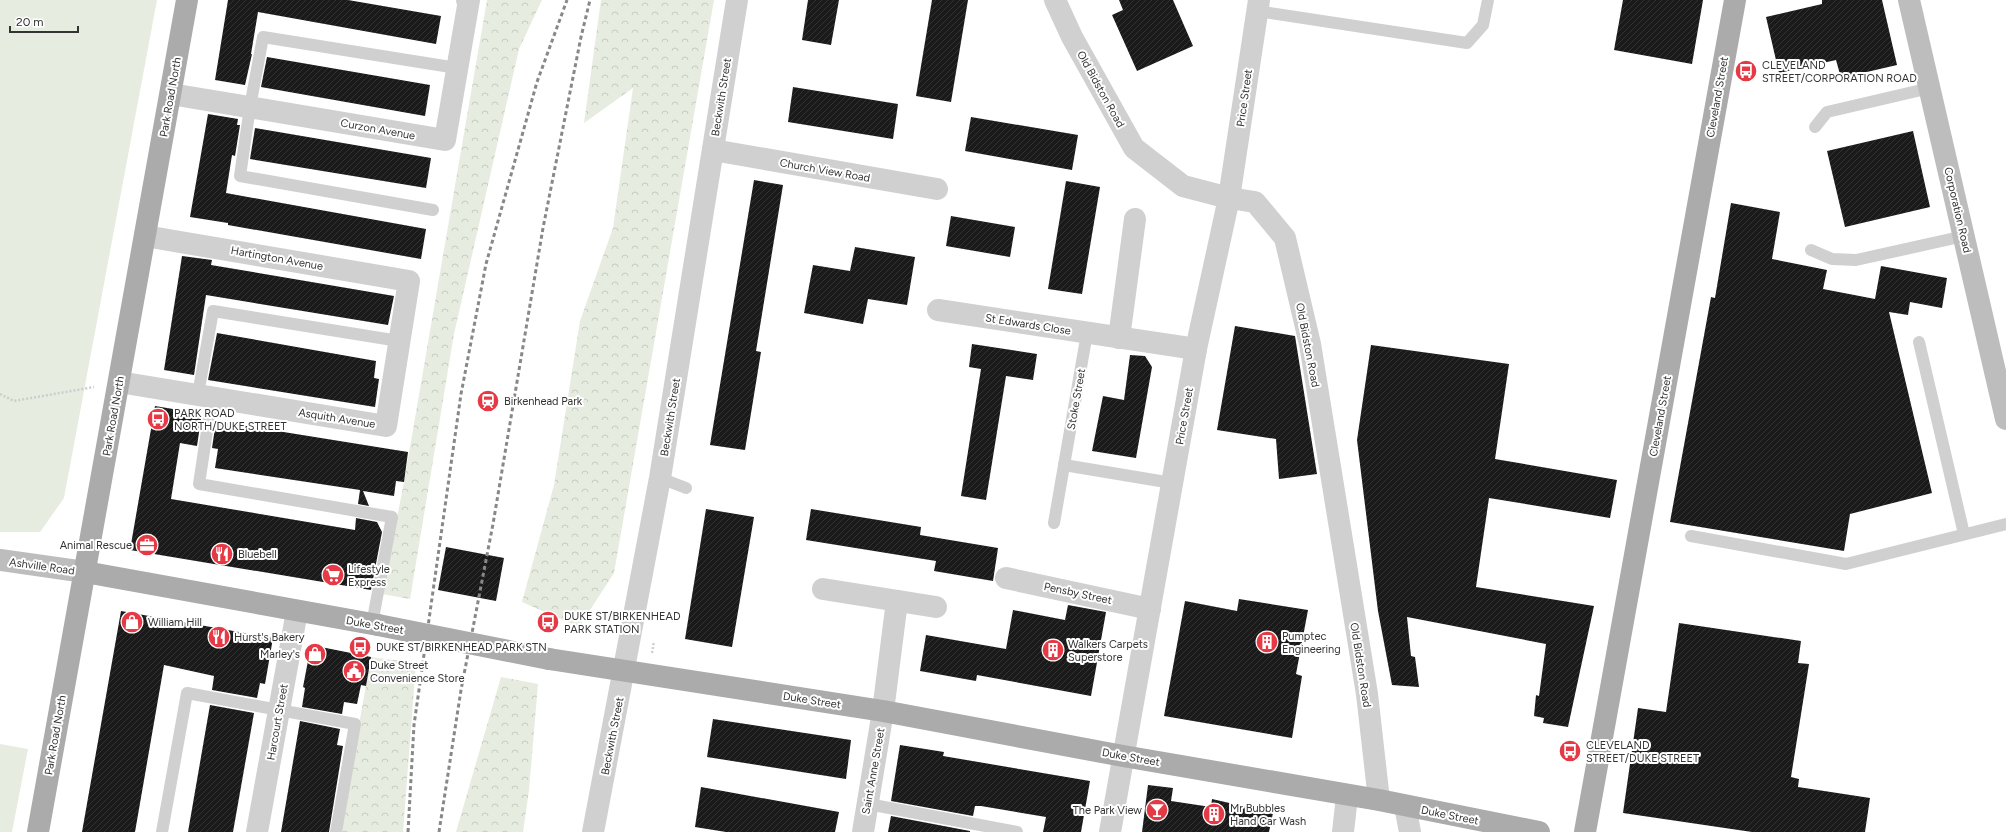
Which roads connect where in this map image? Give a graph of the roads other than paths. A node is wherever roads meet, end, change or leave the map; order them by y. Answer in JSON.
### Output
{"nodes":[{"id":1,"x":187,"y":0,"type":"edge"},
{"id":2,"x":468,"y":0,"type":"edge"},
{"id":3,"x":737,"y":0,"type":"edge"},
{"id":4,"x":1055,"y":0,"type":"edge"},
{"id":5,"x":1488,"y":0,"type":"edge"},
{"id":6,"x":1735,"y":0,"type":"edge"},
{"id":7,"x":1909,"y":0,"type":"edge"},
{"id":8,"x":1258,"y":6,"type":"edge"},
{"id":9,"x":457,"y":68,"type":"junction"},
{"id":10,"x":1930,"y":88,"type":"junction"},
{"id":11,"x":171,"y":94,"type":"junction"},
{"id":12,"x":250,"y":107,"type":"junction"},
{"id":13,"x":1815,"y":128,"type":"dead end"},
{"id":14,"x":713,"y":150,"type":"junction"},
{"id":15,"x":937,"y":189,"type":"dead end"},
{"id":16,"x":1230,"y":198,"type":"junction"},
{"id":17,"x":433,"y":210,"type":"dead end"},
{"id":18,"x":1135,"y":220,"type":"dead end"},
{"id":19,"x":145,"y":236,"type":"junction"},
{"id":20,"x":1964,"y":236,"type":"junction"},
{"id":21,"x":1811,"y":250,"type":"dead end"},
{"id":22,"x":409,"y":280,"type":"joint"},
{"id":23,"x":938,"y":310,"type":"dead end"},
{"id":24,"x":1087,"y":333,"type":"junction"},
{"id":25,"x":1119,"y":338,"type":"junction"},
{"id":26,"x":399,"y":341,"type":"junction"},
{"id":27,"x":1919,"y":342,"type":"dead end"},
{"id":28,"x":1196,"y":349,"type":"junction"},
{"id":29,"x":119,"y":382,"type":"junction"},
{"id":30,"x":206,"y":390,"type":"junction"},
{"id":31,"x":2006,"y":419,"type":"edge"},
{"id":32,"x":1064,"y":465,"type":"junction"},
{"id":33,"x":660,"y":478,"type":"junction"},
{"id":34,"x":1172,"y":483,"type":"junction"},
{"id":35,"x":686,"y":488,"type":"dead end"},
{"id":36,"x":1054,"y":523,"type":"dead end"},
{"id":37,"x":2006,"y":524,"type":"edge"},
{"id":38,"x":1964,"y":534,"type":"junction"},
{"id":39,"x":1691,"y":536,"type":"dead end"},
{"id":40,"x":0,"y":560,"type":"edge"},
{"id":41,"x":85,"y":572,"type":"junction"},
{"id":42,"x":1006,"y":578,"type":"dead end"},
{"id":43,"x":823,"y":589,"type":"dead end"},
{"id":44,"x":897,"y":601,"type":"junction"},
{"id":45,"x":936,"y":607,"type":"dead end"},
{"id":46,"x":1150,"y":608,"type":"junction"},
{"id":47,"x":297,"y":611,"type":"junction"},
{"id":48,"x":375,"y":625,"type":"junction"},
{"id":49,"x":624,"y":669,"type":"junction"},
{"id":50,"x":279,"y":710,"type":"junction"},
{"id":51,"x":883,"y":711,"type":"junction"},
{"id":52,"x":1123,"y":756,"type":"junction"},
{"id":53,"x":1347,"y":796,"type":"junction"},
{"id":54,"x":1380,"y":800,"type":"junction"},
{"id":55,"x":868,"y":804,"type":"junction"},
{"id":56,"x":1405,"y":806,"type":"junction"},
{"id":57,"x":38,"y":832,"type":"edge"},
{"id":58,"x":162,"y":832,"type":"edge"},
{"id":59,"x":257,"y":832,"type":"edge"},
{"id":60,"x":336,"y":832,"type":"edge"},
{"id":61,"x":593,"y":832,"type":"edge"},
{"id":62,"x":863,"y":832,"type":"edge"},
{"id":63,"x":1017,"y":832,"type":"edge"},
{"id":64,"x":1110,"y":832,"type":"edge"},
{"id":65,"x":1343,"y":832,"type":"edge"},
{"id":66,"x":1410,"y":832,"type":"edge"},
{"id":67,"x":1539,"y":832,"type":"edge"},
{"id":68,"x":1585,"y":832,"type":"edge"}],
"edges":[{"from":1,"to":11,"type":"main road","name":"Park Road North"},
{"from":2,"to":9,"type":"street","name":"Curzon Avenue"},
{"from":3,"to":14,"type":"street","name":"Beckwith Street"},
{"from":4,"to":16,"type":"street","name":"Old Bidston Road"},
{"from":5,"to":8,"type":"lane"},
{"from":6,"to":68,"type":"main road","name":"Cleveland Street"},
{"from":7,"to":10,"type":"main road","name":"Corporation Road"},
{"from":8,"to":16,"type":"street","name":"Price Street"},
{"from":9,"to":12,"type":"lane"},
{"from":9,"to":12,"type":"street","name":"Curzon Avenue"},
{"from":10,"to":13,"type":"lane"},
{"from":10,"to":20,"type":"main road","name":"Corporation Road"},
{"from":11,"to":12,"type":"street","name":"Curzon Avenue"},
{"from":11,"to":19,"type":"main road","name":"Park Road North"},
{"from":12,"to":17,"type":"lane"},
{"from":14,"to":15,"type":"street","name":"Church View Road"},
{"from":14,"to":33,"type":"street","name":"Beckwith Street"},
{"from":16,"to":28,"type":"street","name":"Price Street"},
{"from":16,"to":54,"type":"street","name":"Old Bidston Road"},
{"from":18,"to":25,"type":"street"},
{"from":19,"to":22,"type":"street","name":"Hartington Avenue"},
{"from":19,"to":29,"type":"main road","name":"Park Road North"},
{"from":20,"to":21,"type":"lane"},
{"from":20,"to":31,"type":"main road","name":"Corporation Road"},
{"from":22,"to":26,"type":"street","name":"Asquith Avenue"},
{"from":23,"to":24,"type":"street","name":"St Edwards Close"},
{"from":24,"to":25,"type":"street","name":"St Edwards Close"},
{"from":24,"to":32,"type":"lane","name":"Stoke Street"},
{"from":25,"to":28,"type":"street","name":"St Edwards Close"},
{"from":26,"to":30,"type":"lane"},
{"from":26,"to":30,"type":"street","name":"Asquith Avenue"},
{"from":27,"to":38,"type":"lane"},
{"from":28,"to":34,"type":"street","name":"Price Street"},
{"from":29,"to":30,"type":"street","name":"Asquith Avenue"},
{"from":29,"to":41,"type":"main road","name":"Park Road North"},
{"from":30,"to":48,"type":"lane"},
{"from":32,"to":34,"type":"lane"},
{"from":32,"to":36,"type":"lane","name":"Stoke Street"},
{"from":33,"to":35,"type":"lane"},
{"from":33,"to":49,"type":"street","name":"Beckwith Street"},
{"from":34,"to":46,"type":"street","name":"Price Street"},
{"from":37,"to":38,"type":"lane"},
{"from":38,"to":39,"type":"lane"},
{"from":40,"to":41,"type":"main road","name":"Ashville Road"},
{"from":41,"to":47,"type":"main road","name":"Duke Street"},
{"from":41,"to":57,"type":"main road","name":"Park Road North"},
{"from":42,"to":46,"type":"street","name":"Pensby Street"},
{"from":43,"to":44,"type":"street"},
{"from":44,"to":45,"type":"street"},
{"from":44,"to":51,"type":"street","name":"Saint Anne Street"},
{"from":46,"to":52,"type":"street","name":"Price Street"},
{"from":47,"to":48,"type":"main road","name":"Duke Street"},
{"from":47,"to":50,"type":"street","name":"Harcourt Street"},
{"from":48,"to":49,"type":"main road","name":"Duke Street","bridge":true},
{"from":49,"to":51,"type":"main road","name":"Duke Street"},
{"from":49,"to":61,"type":"street","name":"Beckwith Street"},
{"from":50,"to":58,"type":"lane"},
{"from":50,"to":59,"type":"street","name":"Harcourt Street"},
{"from":50,"to":60,"type":"lane"},
{"from":51,"to":52,"type":"main road","name":"Duke Street"},
{"from":51,"to":55,"type":"street","name":"Saint Anne Street"},
{"from":52,"to":53,"type":"main road","name":"Duke Street"},
{"from":52,"to":64,"type":"street","name":"Price Street"},
{"from":53,"to":54,"type":"main road","name":"Duke Street"},
{"from":53,"to":65,"type":"street"},
{"from":54,"to":56,"type":"main road","name":"Duke Street"},
{"from":55,"to":62,"type":"street","name":"Saint Anne Street"},
{"from":55,"to":63,"type":"lane"},
{"from":56,"to":66,"type":"street"},
{"from":56,"to":67,"type":"main road","name":"Duke Street"}]}
